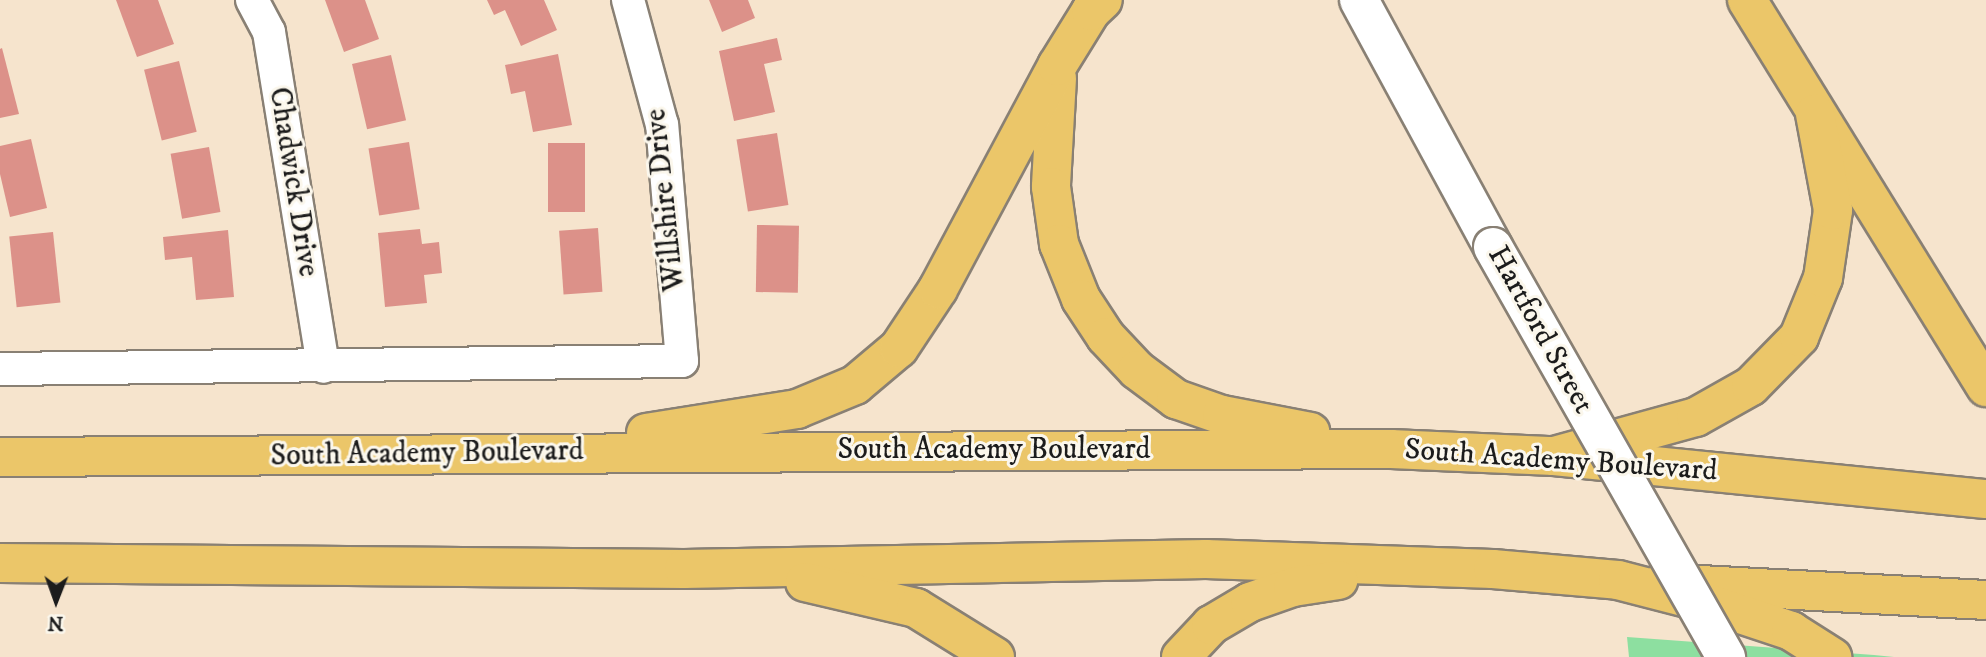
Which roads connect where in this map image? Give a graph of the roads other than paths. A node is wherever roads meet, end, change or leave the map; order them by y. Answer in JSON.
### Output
{"nodes":[{"id":1,"x":252,"y":0,"type":"edge"},
{"id":2,"x":628,"y":0,"type":"edge"},
{"id":3,"x":1103,"y":0,"type":"edge"},
{"id":4,"x":1359,"y":0,"type":"edge"},
{"id":5,"x":1747,"y":0,"type":"edge"},
{"id":6,"x":1057,"y":66,"type":"junction"},
{"id":7,"x":1815,"y":114,"type":"junction"},
{"id":8,"x":323,"y":367,"type":"junction"},
{"id":9,"x":0,"y":369,"type":"edge"},
{"id":10,"x":1986,"y":387,"type":"edge"},
{"id":11,"x":1391,"y":449,"type":"junction"},
{"id":12,"x":520,"y":453,"type":"junction"},
{"id":13,"x":1554,"y":456,"type":"junction"},
{"id":14,"x":0,"y":457,"type":"edge"},
{"id":15,"x":1986,"y":499,"type":"edge"},
{"id":16,"x":0,"y":563,"type":"edge"},
{"id":17,"x":684,"y":569,"type":"junction"},
{"id":18,"x":1493,"y":569,"type":"junction"},
{"id":19,"x":1618,"y":580,"type":"junction"},
{"id":20,"x":1986,"y":600,"type":"edge"},
{"id":21,"x":995,"y":657,"type":"edge"},
{"id":22,"x":1181,"y":657,"type":"edge"},
{"id":23,"x":1726,"y":657,"type":"edge"},
{"id":24,"x":1832,"y":657,"type":"edge"}],
"edges":[{"from":1,"to":8,"type":"street","name":"Chadwick Drive"},
{"from":2,"to":8,"type":"street","name":"Willshire Drive"},
{"from":3,"to":6,"type":"highway"},
{"from":4,"to":23,"type":"street","name":"Hartford Street","bridge":true},
{"from":5,"to":7,"type":"highway"},
{"from":6,"to":11,"type":"highway"},
{"from":6,"to":12,"type":"highway"},
{"from":7,"to":10,"type":"highway"},
{"from":7,"to":13,"type":"highway"},
{"from":8,"to":9,"type":"street"},
{"from":11,"to":12,"type":"highway","name":"South Academy Boulevard"},
{"from":11,"to":13,"type":"highway","name":"South Academy Boulevard"},
{"from":12,"to":14,"type":"highway","name":"South Academy Boulevard"},
{"from":13,"to":15,"type":"highway","name":"South Academy Boulevard"},
{"from":16,"to":17,"type":"highway"},
{"from":17,"to":18,"type":"highway"},
{"from":17,"to":21,"type":"highway"},
{"from":18,"to":19,"type":"highway"},
{"from":18,"to":22,"type":"highway"},
{"from":19,"to":20,"type":"highway"},
{"from":19,"to":24,"type":"highway"}]}
